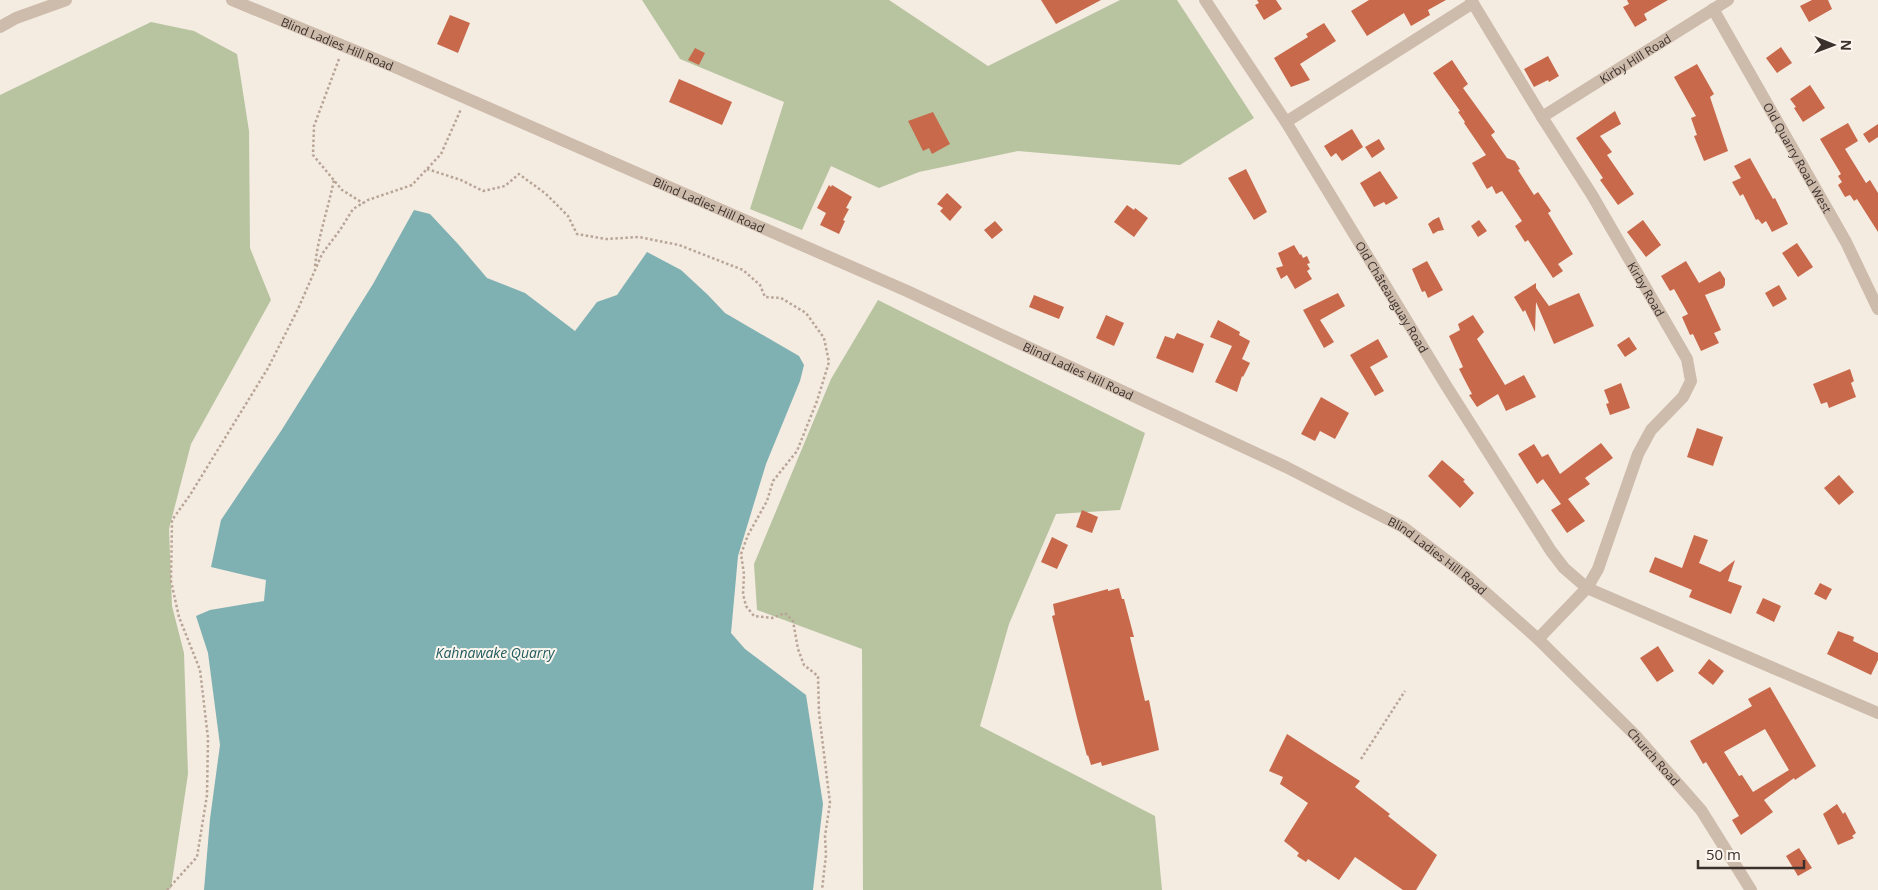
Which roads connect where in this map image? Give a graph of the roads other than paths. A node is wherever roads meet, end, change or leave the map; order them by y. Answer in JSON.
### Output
{"nodes":[{"id":1,"x":66,"y":0,"type":"edge"},
{"id":2,"x":232,"y":0,"type":"edge"},
{"id":3,"x":1205,"y":0,"type":"edge"},
{"id":4,"x":1728,"y":0,"type":"edge"},
{"id":5,"x":1472,"y":2,"type":"edge"},
{"id":6,"x":1713,"y":9,"type":"junction"},
{"id":7,"x":0,"y":27,"type":"edge"},
{"id":8,"x":1542,"y":117,"type":"junction"},
{"id":9,"x":1286,"y":122,"type":"junction"},
{"id":10,"x":1878,"y":309,"type":"edge"},
{"id":11,"x":1587,"y":588,"type":"junction"},
{"id":12,"x":1538,"y":639,"type":"junction"},
{"id":13,"x":1878,"y":713,"type":"edge"},
{"id":14,"x":1751,"y":890,"type":"edge"}],
"edges":[{"from":1,"to":7,"type":"street"},
{"from":2,"to":12,"type":"street","name":"Blind Ladies Hill Road"},
{"from":3,"to":9,"type":"street","name":"Old Châteauguay Road"},
{"from":4,"to":6,"type":"street","name":"Kirby Hill Road"},
{"from":5,"to":8,"type":"street","name":"Kirby Road"},
{"from":5,"to":9,"type":"street"},
{"from":6,"to":8,"type":"street","name":"Kirby Hill Road"},
{"from":6,"to":10,"type":"street","name":"Old Quarry Road West"},
{"from":8,"to":11,"type":"street","name":"Kirby Road"},
{"from":9,"to":11,"type":"street","name":"Old Châteauguay Road"},
{"from":11,"to":12,"type":"street"},
{"from":11,"to":13,"type":"street"},
{"from":12,"to":14,"type":"street","name":"Church Road"}]}
